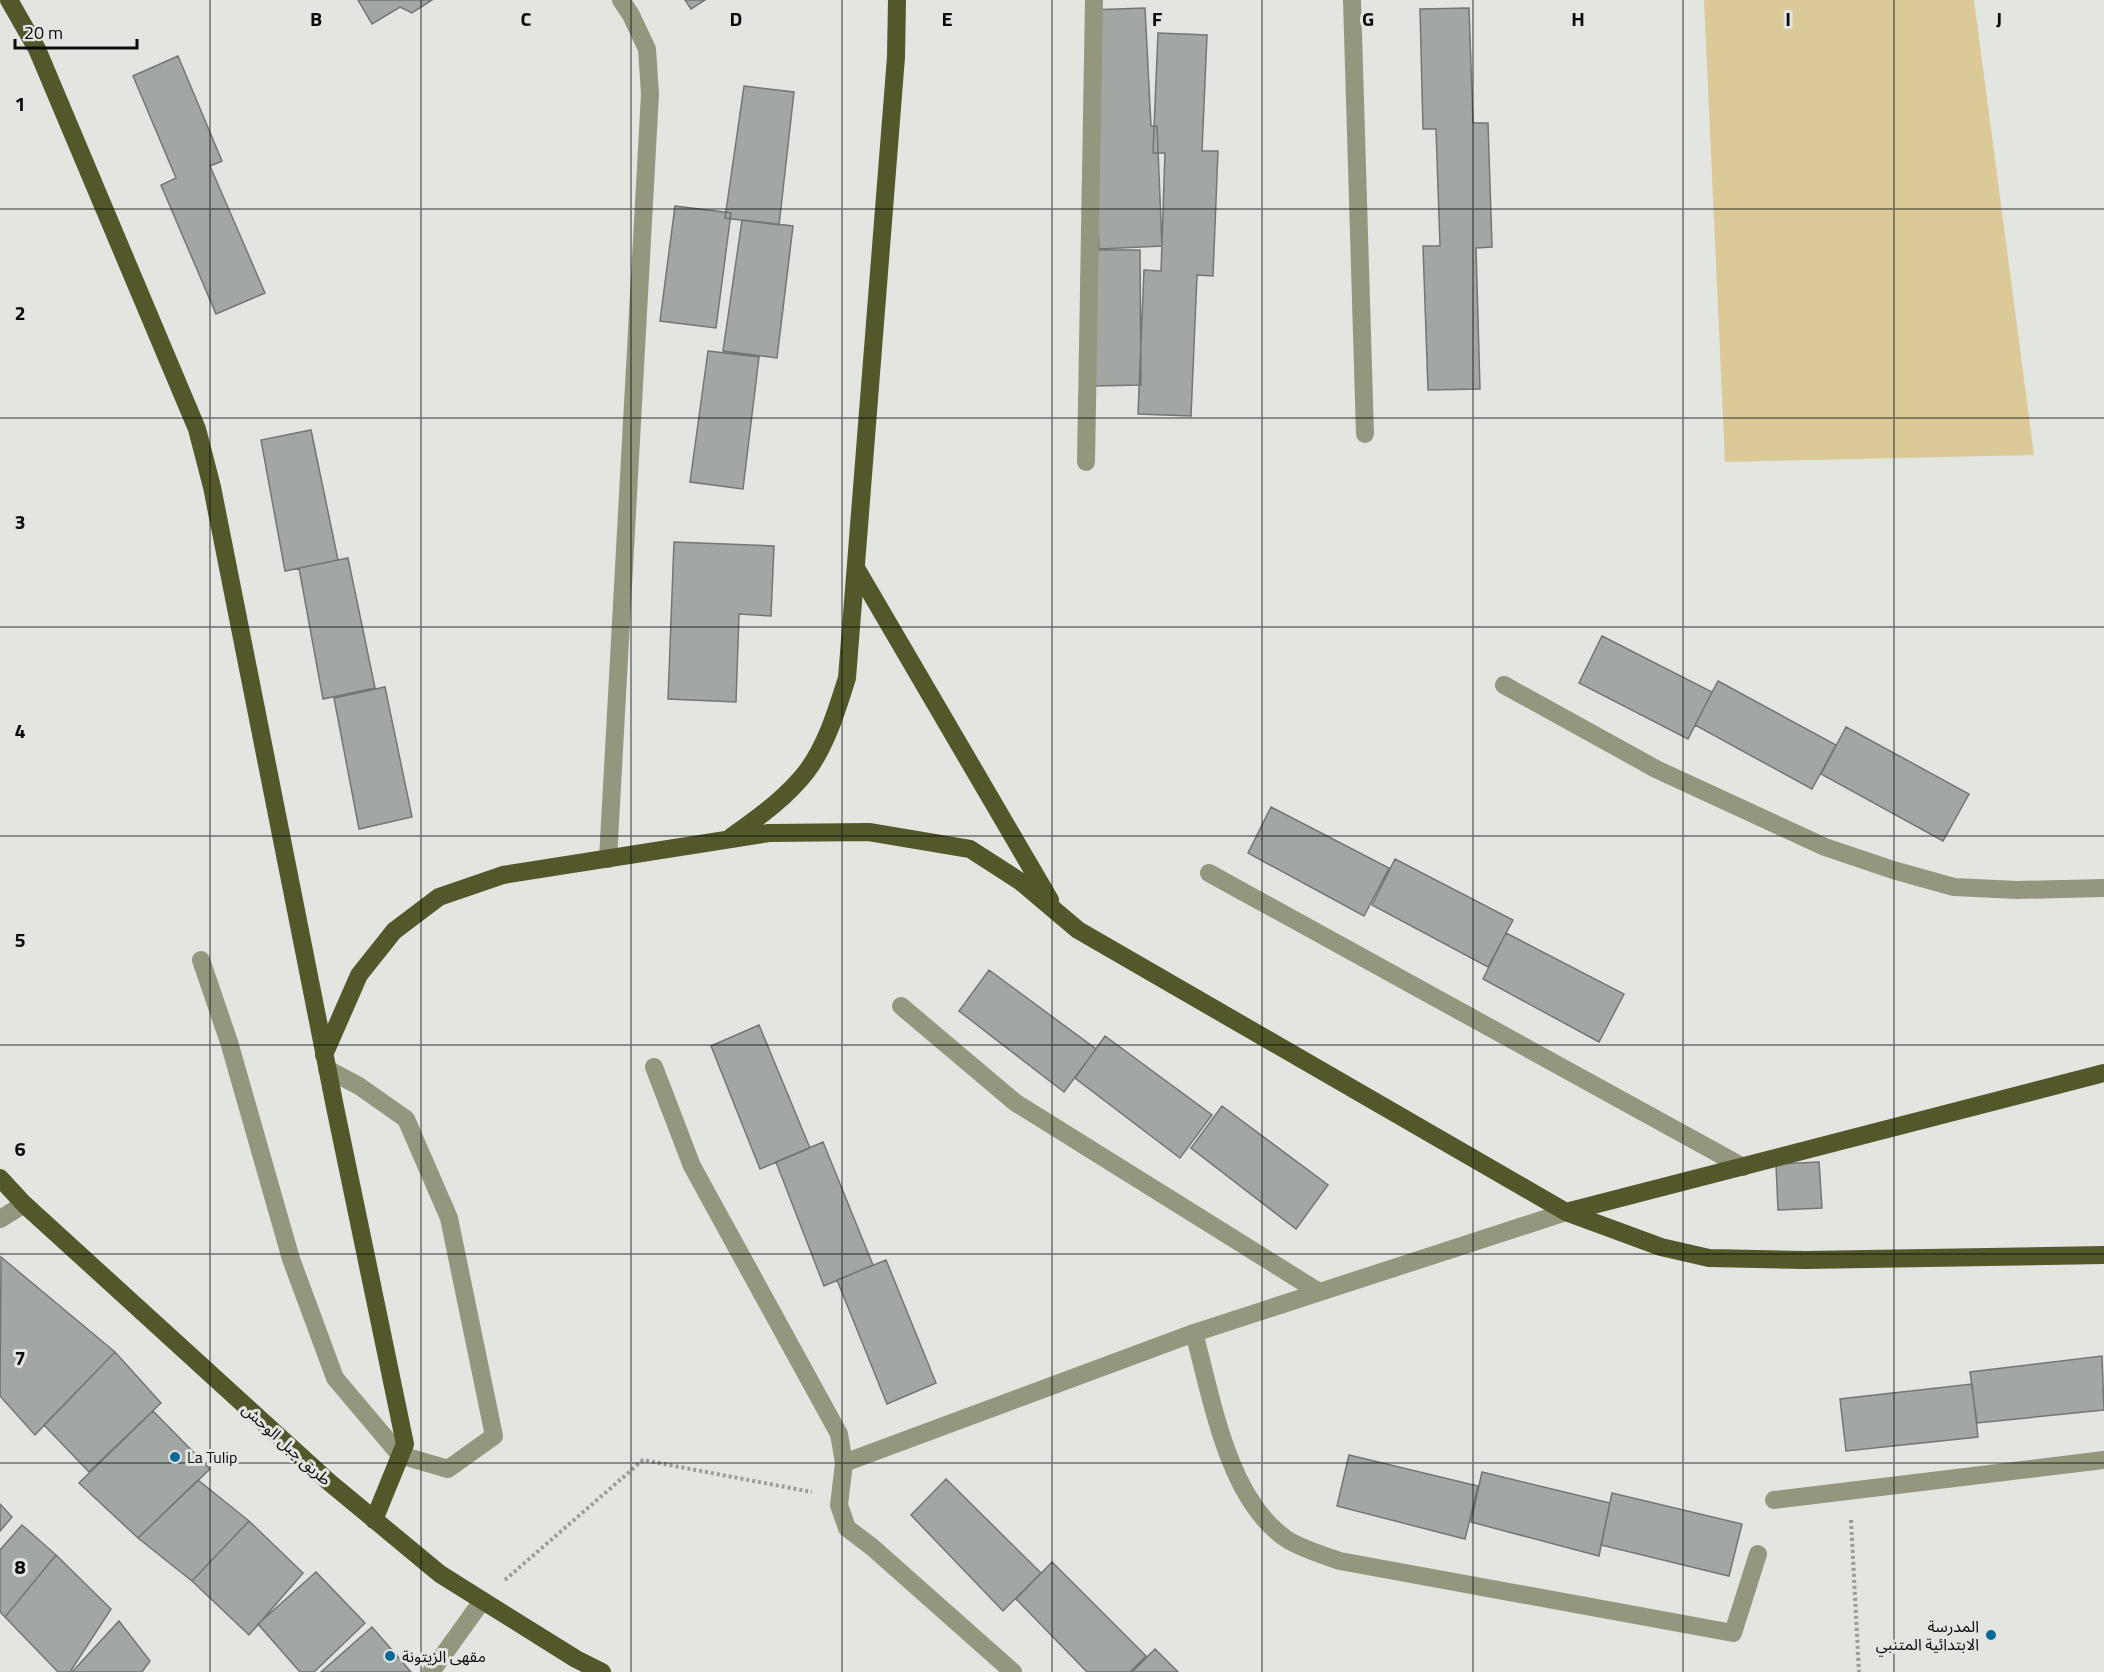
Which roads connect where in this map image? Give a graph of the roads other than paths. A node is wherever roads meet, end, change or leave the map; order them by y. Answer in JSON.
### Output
{"nodes":[{"id":1,"x":9,"y":0,"type":"edge"},
{"id":2,"x":621,"y":0,"type":"edge"},
{"id":3,"x":897,"y":0,"type":"edge"},
{"id":4,"x":1094,"y":0,"type":"edge"},
{"id":5,"x":1352,"y":0,"type":"edge"},
{"id":6,"x":1365,"y":434,"type":"dead end"},
{"id":7,"x":1086,"y":462,"type":"dead end"},
{"id":8,"x":856,"y":568,"type":"junction"},
{"id":9,"x":1504,"y":685,"type":"dead end"},
{"id":10,"x":727,"y":840,"type":"junction"},
{"id":11,"x":608,"y":858,"type":"junction"},
{"id":12,"x":1209,"y":873,"type":"dead end"},
{"id":13,"x":2104,"y":888,"type":"edge"},
{"id":14,"x":1057,"y":912,"type":"junction"},
{"id":15,"x":201,"y":960,"type":"dead end"},
{"id":16,"x":901,"y":1006,"type":"dead end"},
{"id":17,"x":326,"y":1062,"type":"junction"},
{"id":18,"x":654,"y":1067,"type":"dead end"},
{"id":19,"x":2104,"y":1073,"type":"edge"},
{"id":20,"x":1743,"y":1167,"type":"junction"},
{"id":21,"x":0,"y":1178,"type":"edge"},
{"id":22,"x":24,"y":1204,"type":"junction"},
{"id":23,"x":1566,"y":1212,"type":"junction"},
{"id":24,"x":0,"y":1219,"type":"edge"},
{"id":25,"x":2104,"y":1255,"type":"edge"},
{"id":26,"x":1319,"y":1292,"type":"junction"},
{"id":27,"x":1194,"y":1333,"type":"junction"},
{"id":28,"x":400,"y":1455,"type":"junction"},
{"id":29,"x":2104,"y":1460,"type":"edge"},
{"id":30,"x":844,"y":1463,"type":"junction"},
{"id":31,"x":1774,"y":1500,"type":"dead end"},
{"id":32,"x":374,"y":1520,"type":"junction"},
{"id":33,"x":1758,"y":1554,"type":"dead end"},
{"id":34,"x":482,"y":1601,"type":"junction"},
{"id":35,"x":432,"y":1672,"type":"edge"},
{"id":36,"x":602,"y":1672,"type":"edge"},
{"id":37,"x":1013,"y":1672,"type":"edge"}],
"edges":[{"from":1,"to":17,"type":"main road"},
{"from":2,"to":11,"type":"street"},
{"from":3,"to":8,"type":"main road"},
{"from":4,"to":7,"type":"street"},
{"from":5,"to":6,"type":"street"},
{"from":8,"to":10,"type":"main road"},
{"from":8,"to":14,"type":"main road"},
{"from":9,"to":13,"type":"street"},
{"from":10,"to":11,"type":"main road"},
{"from":10,"to":14,"type":"main road"},
{"from":11,"to":17,"type":"main road"},
{"from":12,"to":20,"type":"street"},
{"from":14,"to":23,"type":"main road"},
{"from":15,"to":28,"type":"street"},
{"from":16,"to":26,"type":"street"},
{"from":17,"to":28,"type":"main road"},
{"from":17,"to":28,"type":"street"},
{"from":18,"to":30,"type":"street"},
{"from":19,"to":20,"type":"main road"},
{"from":20,"to":23,"type":"main road"},
{"from":21,"to":22,"type":"main road","name":"طريق جبل الوحش"},
{"from":22,"to":24,"type":"street"},
{"from":22,"to":32,"type":"main road","name":"طريق جبل الوحش"},
{"from":23,"to":25,"type":"main road"},
{"from":23,"to":26,"type":"street"},
{"from":26,"to":27,"type":"street"},
{"from":27,"to":30,"type":"street"},
{"from":27,"to":33,"type":"street"},
{"from":28,"to":32,"type":"main road"},
{"from":29,"to":31,"type":"street"},
{"from":30,"to":37,"type":"street"},
{"from":32,"to":34,"type":"main road","name":"طريق جبل الوحش"},
{"from":34,"to":35,"type":"street"},
{"from":34,"to":36,"type":"main road","name":"طريق جبل الوحش"}]}
